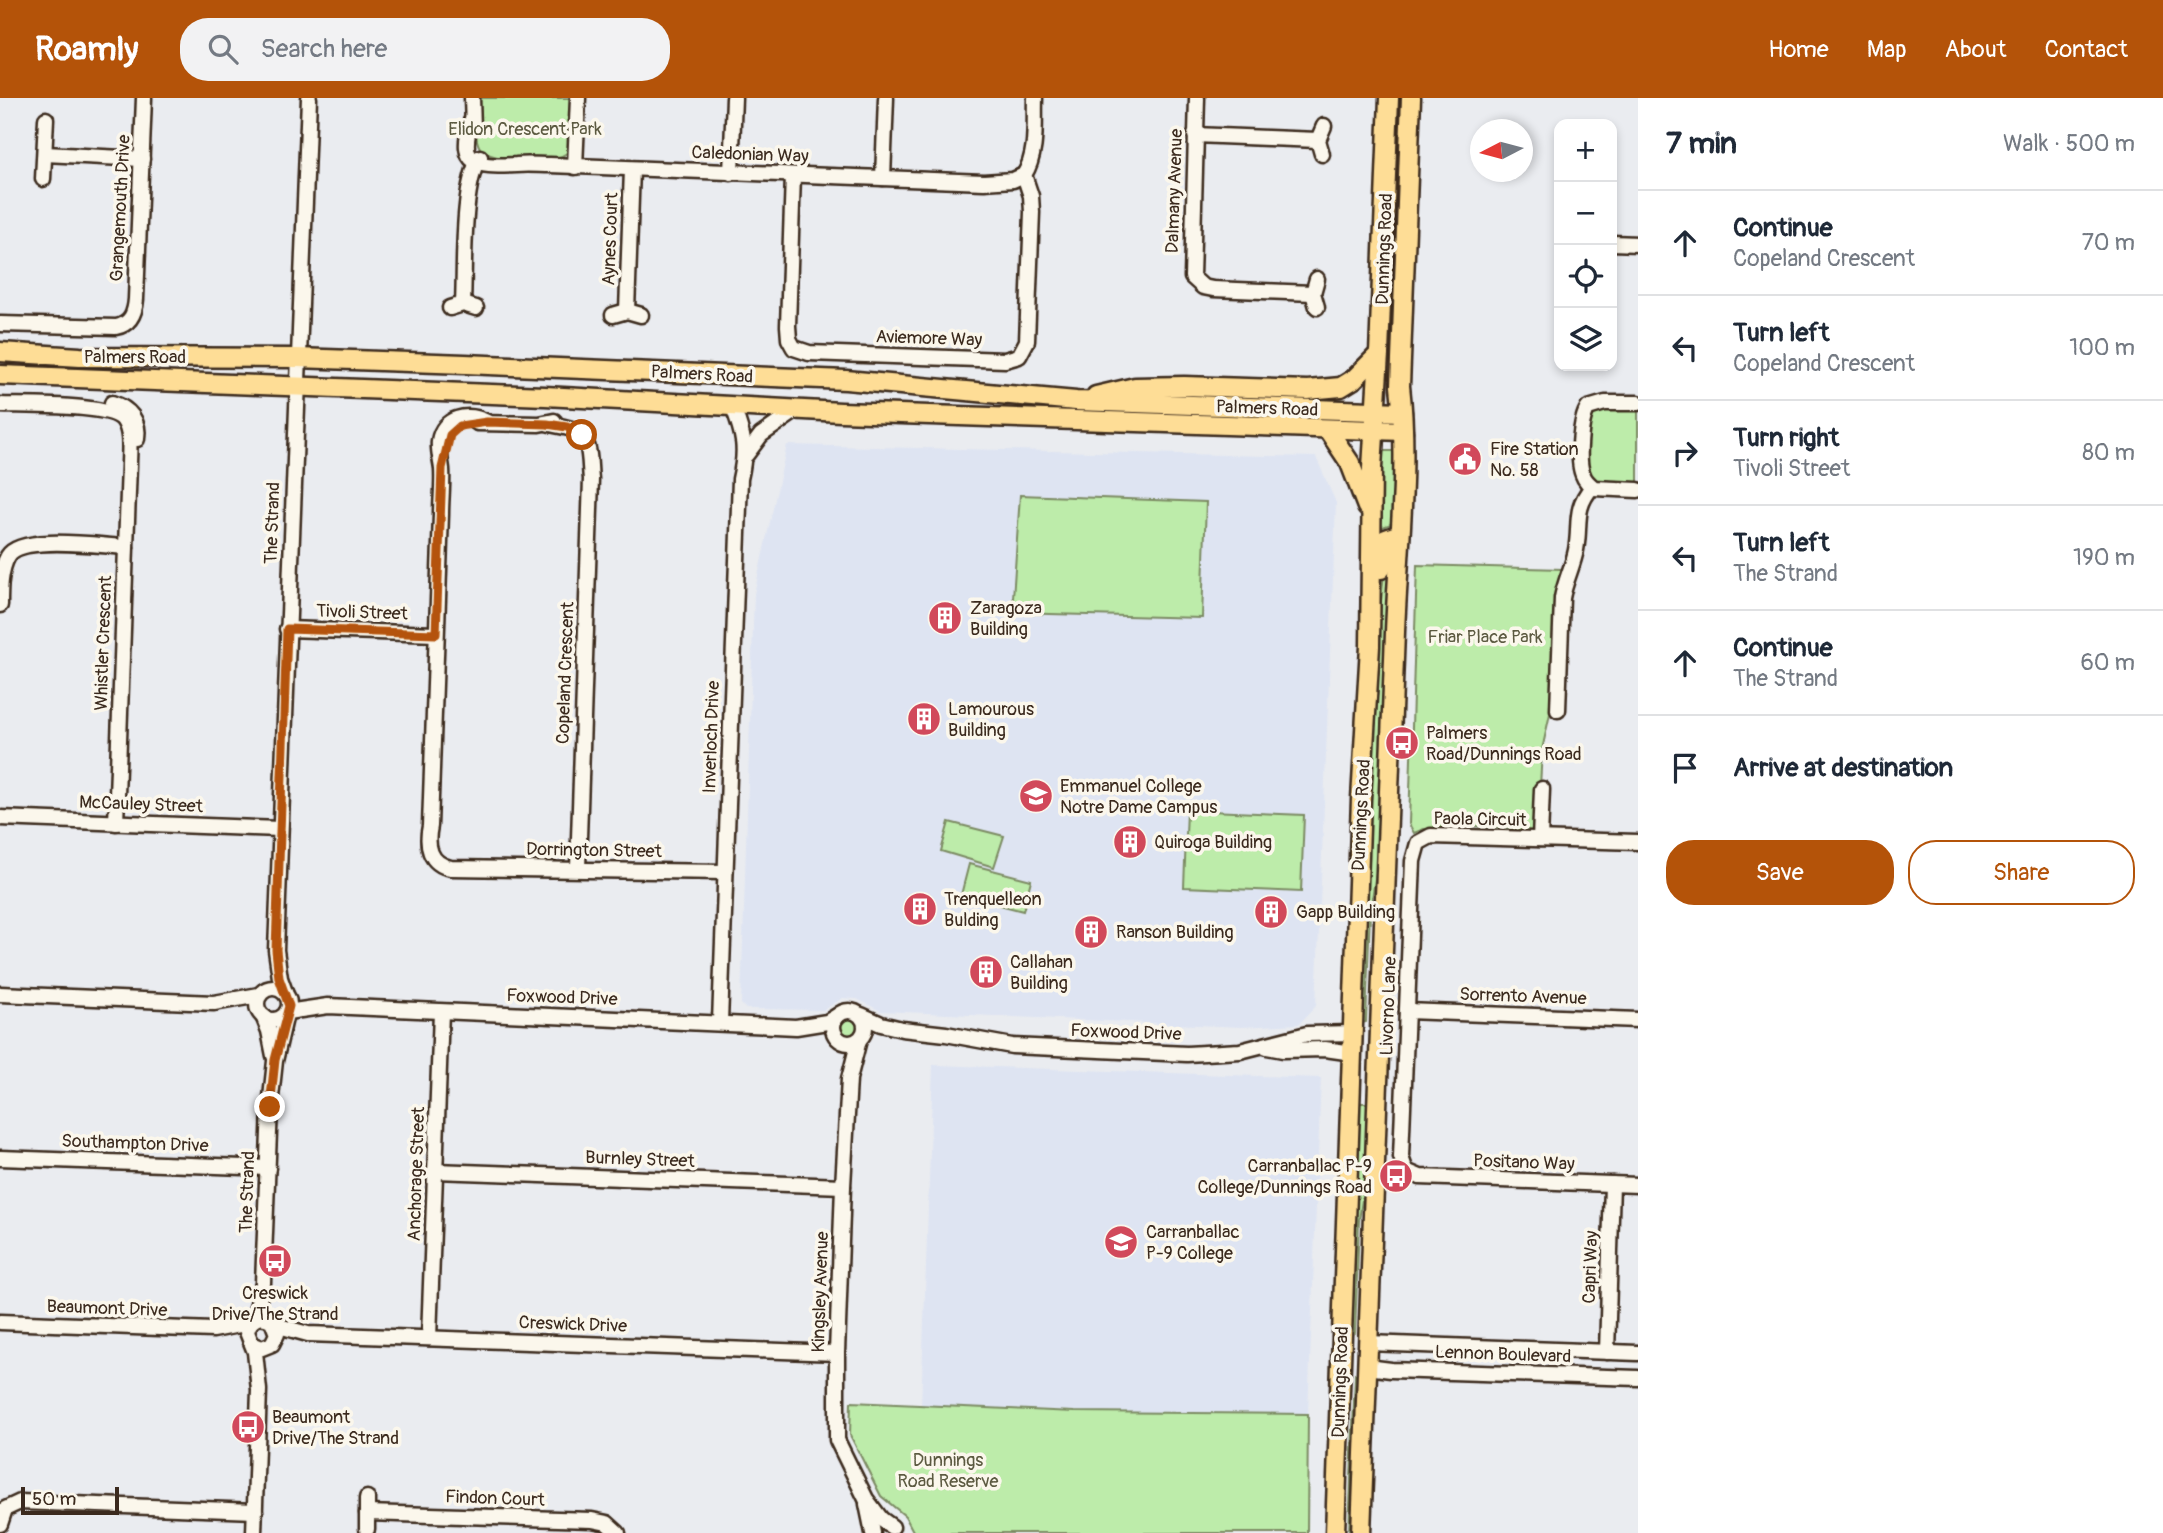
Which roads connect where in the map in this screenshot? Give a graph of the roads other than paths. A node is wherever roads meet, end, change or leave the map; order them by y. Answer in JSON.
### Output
{"nodes":[{"id":1,"x":144,"y":98,"type":"edge"},
{"id":2,"x":309,"y":98,"type":"edge"},
{"id":3,"x":472,"y":98,"type":"edge"},
{"id":4,"x":578,"y":98,"type":"edge"},
{"id":5,"x":734,"y":98,"type":"edge"},
{"id":6,"x":886,"y":98,"type":"edge"},
{"id":7,"x":1035,"y":98,"type":"edge"},
{"id":8,"x":1197,"y":98,"type":"edge"},
{"id":9,"x":1389,"y":98,"type":"edge"},
{"id":10,"x":1411,"y":98,"type":"edge"},
{"id":11,"x":46,"y":119,"type":"dead end"},
{"id":12,"x":1324,"y":126,"type":"dead end"},
{"id":13,"x":1195,"y":135,"type":"junction"},
{"id":14,"x":45,"y":154,"type":"junction"},
{"id":15,"x":142,"y":159,"type":"junction"},
{"id":16,"x":479,"y":159,"type":"junction"},
{"id":17,"x":575,"y":167,"type":"junction"},
{"id":18,"x":632,"y":169,"type":"junction"},
{"id":19,"x":731,"y":173,"type":"junction"},
{"id":20,"x":793,"y":175,"type":"junction"},
{"id":21,"x":883,"y":178,"type":"junction"},
{"id":22,"x":43,"y":179,"type":"dead end"},
{"id":23,"x":1025,"y":179,"type":"junction"},
{"id":24,"x":1617,"y":243,"type":"edge"},
{"id":25,"x":1638,"y":244,"type":"edge"},
{"id":26,"x":1316,"y":293,"type":"dead end"},
{"id":27,"x":463,"y":307,"type":"dead end"},
{"id":28,"x":627,"y":313,"type":"dead end"},
{"id":29,"x":0,"y":324,"type":"edge"},
{"id":30,"x":0,"y":352,"type":"edge"},
{"id":31,"x":1379,"y":354,"type":"junction"},
{"id":32,"x":298,"y":358,"type":"junction"},
{"id":33,"x":0,"y":375,"type":"edge"},
{"id":34,"x":297,"y":386,"type":"junction"},
{"id":35,"x":1076,"y":401,"type":"junction"},
{"id":36,"x":1638,"y":403,"type":"edge"},
{"id":37,"x":0,"y":405,"type":"edge"},
{"id":38,"x":733,"y":407,"type":"junction"},
{"id":39,"x":797,"y":410,"type":"junction"},
{"id":40,"x":1375,"y":411,"type":"junction"},
{"id":41,"x":1402,"y":412,"type":"junction"},
{"id":42,"x":1328,"y":430,"type":"junction"},
{"id":43,"x":1374,"y":431,"type":"junction"},
{"id":44,"x":1403,"y":431,"type":"junction"},
{"id":45,"x":746,"y":455,"type":"junction"},
{"id":46,"x":1592,"y":486,"type":"junction"},
{"id":47,"x":1638,"y":491,"type":"edge"},
{"id":48,"x":1371,"y":517,"type":"junction"},
{"id":49,"x":1400,"y":534,"type":"junction"},
{"id":50,"x":47,"y":543,"type":"junction"},
{"id":51,"x":126,"y":548,"type":"junction"},
{"id":52,"x":0,"y":554,"type":"edge"},
{"id":53,"x":0,"y":587,"type":"edge"},
{"id":54,"x":1370,"y":590,"type":"junction"},
{"id":55,"x":0,"y":605,"type":"edge"},
{"id":56,"x":287,"y":629,"type":"junction"},
{"id":57,"x":436,"y":634,"type":"junction"},
{"id":58,"x":1558,"y":710,"type":"dead end"},
{"id":59,"x":1542,"y":789,"type":"dead end"},
{"id":60,"x":0,"y":818,"type":"edge"},
{"id":61,"x":116,"y":823,"type":"junction"},
{"id":62,"x":280,"y":829,"type":"junction"},
{"id":63,"x":1540,"y":839,"type":"junction"},
{"id":64,"x":1421,"y":840,"type":"joint"},
{"id":65,"x":1638,"y":842,"type":"edge"},
{"id":66,"x":436,"y":855,"type":"joint"},
{"id":67,"x":578,"y":868,"type":"junction"},
{"id":68,"x":725,"y":872,"type":"junction"},
{"id":69,"x":276,"y":950,"type":"junction"},
{"id":70,"x":285,"y":993,"type":"junction"},
{"id":71,"x":0,"y":994,"type":"edge"},
{"id":72,"x":260,"y":994,"type":"junction"},
{"id":73,"x":214,"y":1003,"type":"junction"},
{"id":74,"x":328,"y":1006,"type":"junction"},
{"id":75,"x":1407,"y":1011,"type":"junction"},
{"id":76,"x":441,"y":1012,"type":"junction"},
{"id":77,"x":287,"y":1013,"type":"junction"},
{"id":78,"x":861,"y":1015,"type":"junction"},
{"id":79,"x":263,"y":1016,"type":"junction"},
{"id":80,"x":837,"y":1016,"type":"junction"},
{"id":81,"x":1638,"y":1020,"type":"edge"},
{"id":82,"x":720,"y":1022,"type":"junction"},
{"id":83,"x":796,"y":1027,"type":"junction"},
{"id":84,"x":902,"y":1029,"type":"junction"},
{"id":85,"x":1354,"y":1033,"type":"junction"},
{"id":86,"x":839,"y":1039,"type":"junction"},
{"id":87,"x":860,"y":1039,"type":"junction"},
{"id":88,"x":1265,"y":1046,"type":"junction"},
{"id":89,"x":1379,"y":1046,"type":"junction"},
{"id":90,"x":1353,"y":1052,"type":"junction"},
{"id":91,"x":275,"y":1060,"type":"junction"},
{"id":92,"x":849,"y":1079,"type":"junction"},
{"id":93,"x":0,"y":1158,"type":"edge"},
{"id":94,"x":268,"y":1168,"type":"junction"},
{"id":95,"x":435,"y":1171,"type":"junction"},
{"id":96,"x":1409,"y":1173,"type":"joint"},
{"id":97,"x":1612,"y":1184,"type":"junction"},
{"id":98,"x":1638,"y":1185,"type":"edge"},
{"id":99,"x":843,"y":1186,"type":"junction"},
{"id":100,"x":263,"y":1283,"type":"junction"},
{"id":101,"x":252,"y":1321,"type":"junction"},
{"id":102,"x":0,"y":1322,"type":"edge"},
{"id":103,"x":273,"y":1323,"type":"junction"},
{"id":104,"x":213,"y":1331,"type":"junction"},
{"id":105,"x":308,"y":1334,"type":"junction"},
{"id":106,"x":429,"y":1338,"type":"junction"},
{"id":107,"x":1342,"y":1340,"type":"junction"},
{"id":108,"x":251,"y":1343,"type":"junction"},
{"id":109,"x":273,"y":1343,"type":"junction"},
{"id":110,"x":1368,"y":1343,"type":"junction"},
{"id":111,"x":1607,"y":1352,"type":"junction"},
{"id":112,"x":837,"y":1353,"type":"junction"},
{"id":113,"x":1638,"y":1353,"type":"edge"},
{"id":114,"x":1341,"y":1364,"type":"junction"},
{"id":115,"x":1367,"y":1367,"type":"junction"},
{"id":116,"x":1638,"y":1378,"type":"edge"},
{"id":117,"x":259,"y":1390,"type":"junction"},
{"id":118,"x":367,"y":1498,"type":"dead end"},
{"id":119,"x":866,"y":1499,"type":"junction"},
{"id":120,"x":255,"y":1511,"type":"junction"},
{"id":121,"x":367,"y":1513,"type":"junction"},
{"id":122,"x":0,"y":1524,"type":"edge"},
{"id":123,"x":367,"y":1529,"type":"dead end"},
{"id":124,"x":897,"y":1530,"type":"edge"},
{"id":125,"x":254,"y":1533,"type":"edge"},
{"id":126,"x":618,"y":1533,"type":"edge"},
{"id":127,"x":875,"y":1533,"type":"edge"},
{"id":128,"x":1335,"y":1533,"type":"edge"},
{"id":129,"x":1361,"y":1533,"type":"edge"}],
"edges":[{"from":1,"to":15,"type":"street","name":"Grangemouth Drive"},
{"from":2,"to":32,"type":"street","name":"The Strand"},
{"from":3,"to":16,"type":"street"},
{"from":4,"to":17,"type":"street"},
{"from":5,"to":19,"type":"street"},
{"from":6,"to":21,"type":"street"},
{"from":7,"to":23,"type":"street","name":"Aviemore Way"},
{"from":8,"to":13,"type":"street","name":"Dalmany Avenue"},
{"from":9,"to":31,"type":"main road","name":"Dunnings Road"},
{"from":10,"to":41,"type":"main road","name":"Dunnings Road"},
{"from":11,"to":14,"type":"street"},
{"from":12,"to":13,"type":"street"},
{"from":13,"to":26,"type":"street","name":"Dalmany Avenue"},
{"from":14,"to":15,"type":"street"},
{"from":14,"to":22,"type":"street"},
{"from":15,"to":29,"type":"street","name":"Grangemouth Drive"},
{"from":16,"to":17,"type":"street","name":"Caledonian Way"},
{"from":16,"to":27,"type":"street"},
{"from":17,"to":18,"type":"street","name":"Caledonian Way"},
{"from":18,"to":19,"type":"street","name":"Caledonian Way"},
{"from":18,"to":28,"type":"street","name":"Aynes Court"},
{"from":19,"to":20,"type":"street","name":"Caledonian Way"},
{"from":20,"to":21,"type":"street","name":"Caledonian Way"},
{"from":20,"to":23,"type":"street","name":"Aviemore Way"},
{"from":21,"to":23,"type":"street","name":"Caledonian Way"},
{"from":24,"to":25,"type":"street"},
{"from":30,"to":32,"type":"main road","name":"Palmers Road"},
{"from":31,"to":35,"type":"main road"},
{"from":31,"to":40,"type":"main road","name":"Dunnings Road"},
{"from":32,"to":34,"type":"street","name":"The Strand"},
{"from":32,"to":35,"type":"main road","name":"Palmers Road"},
{"from":33,"to":34,"type":"main road","name":"Palmers Road"},
{"from":34,"to":38,"type":"main road","name":"Palmers Road"},
{"from":34,"to":56,"type":"street","name":"The Strand"},
{"from":35,"to":40,"type":"main road","name":"Palmers Road"},
{"from":36,"to":46,"type":"street"},
{"from":37,"to":51,"type":"street","name":"Whistler Crescent"},
{"from":38,"to":39,"type":"main road","name":"Palmers Road"},
{"from":38,"to":45,"type":"street","name":"Inverloch Drive"},
{"from":39,"to":42,"type":"main road","name":"Palmers Road"},
{"from":39,"to":45,"type":"street"},
{"from":40,"to":41,"type":"main road","name":"Palmers Road"},
{"from":40,"to":43,"type":"main road","name":"Dunnings Road"},
{"from":41,"to":44,"type":"main road","name":"Dunnings Road"},
{"from":42,"to":43,"type":"main road","name":"Palmers Road"},
{"from":42,"to":48,"type":"main road"},
{"from":43,"to":44,"type":"main road","name":"Palmers Road"},
{"from":43,"to":48,"type":"main road","name":"Dunnings Road"},
{"from":44,"to":49,"type":"main road","name":"Dunnings Road"},
{"from":45,"to":68,"type":"street","name":"Inverloch Drive"},
{"from":46,"to":47,"type":"street"},
{"from":46,"to":58,"type":"street"},
{"from":48,"to":54,"type":"main road","name":"Dunnings Road"},
{"from":49,"to":54,"type":"main road"},
{"from":49,"to":89,"type":"main road","name":"Dunnings Road"},
{"from":50,"to":51,"type":"street"},
{"from":50,"to":52,"type":"street"},
{"from":50,"to":53,"type":"street"},
{"from":51,"to":61,"type":"street","name":"Whistler Crescent"},
{"from":53,"to":55,"type":"street"},
{"from":54,"to":85,"type":"main road","name":"Dunnings Road"},
{"from":56,"to":57,"type":"street","name":"Tivoli Street"},
{"from":56,"to":62,"type":"street","name":"The Strand"},
{"from":57,"to":66,"type":"street","name":"Copeland Crescent"},
{"from":57,"to":67,"type":"street","name":"Copeland Crescent"},
{"from":59,"to":63,"type":"street","name":"Paola Circuit"},
{"from":60,"to":61,"type":"street","name":"McCauley Street"},
{"from":61,"to":62,"type":"street","name":"McCauley Street"},
{"from":62,"to":69,"type":"street","name":"The Strand"},
{"from":63,"to":64,"type":"street","name":"Paola Circuit"},
{"from":63,"to":65,"type":"street","name":"Paola Circuit"},
{"from":64,"to":75,"type":"street","name":"Livorno Lane"},
{"from":66,"to":67,"type":"street","name":"Dorrington Street"},
{"from":67,"to":68,"type":"street","name":"Dorrington Street"},
{"from":68,"to":82,"type":"street","name":"Inverloch Drive"},
{"from":69,"to":70,"type":"street","name":"The Strand"},
{"from":69,"to":72,"type":"street","name":"The Strand"},
{"from":70,"to":72,"type":"street"},
{"from":70,"to":74,"type":"street","name":"Foxwood Drive"},
{"from":70,"to":77,"type":"street"},
{"from":71,"to":73,"type":"street"},
{"from":72,"to":73,"type":"street"},
{"from":72,"to":79,"type":"street"},
{"from":73,"to":79,"type":"street"},
{"from":74,"to":76,"type":"street","name":"Foxwood Drive"},
{"from":74,"to":77,"type":"street","name":"Foxwood Drive"},
{"from":75,"to":81,"type":"street","name":"Sorrento Avenue"},
{"from":75,"to":96,"type":"street","name":"Livorno Lane"},
{"from":76,"to":82,"type":"street","name":"Foxwood Drive"},
{"from":76,"to":95,"type":"street","name":"Anchorage Street"},
{"from":77,"to":79,"type":"street"},
{"from":77,"to":91,"type":"street","name":"The Strand"},
{"from":78,"to":80,"type":"street","name":"Foxwood Drive"},
{"from":78,"to":84,"type":"street","name":"Foxwood Drive"},
{"from":78,"to":87,"type":"street"},
{"from":79,"to":91,"type":"street","name":"The Strand"},
{"from":80,"to":83,"type":"street","name":"Foxwood Drive"},
{"from":80,"to":86,"type":"street"},
{"from":82,"to":83,"type":"street","name":"Foxwood Drive"},
{"from":83,"to":86,"type":"street","name":"Foxwood Drive"},
{"from":84,"to":87,"type":"street","name":"Foxwood Drive"},
{"from":84,"to":88,"type":"street","name":"Foxwood Drive"},
{"from":85,"to":88,"type":"street","name":"Foxwood Drive"},
{"from":85,"to":89,"type":"main road"},
{"from":85,"to":90,"type":"main road","name":"Dunnings Road"},
{"from":86,"to":87,"type":"street","name":"Foxwood Drive"},
{"from":86,"to":92,"type":"street","name":"Kingsley Avenue"},
{"from":87,"to":92,"type":"street","name":"Kingsley Avenue"},
{"from":88,"to":90,"type":"street","name":"Foxwood Drive"},
{"from":89,"to":90,"type":"main road"},
{"from":89,"to":110,"type":"main road","name":"Dunnings Road"},
{"from":90,"to":107,"type":"main road","name":"Dunnings Road"},
{"from":91,"to":94,"type":"street","name":"The Strand"},
{"from":92,"to":99,"type":"street","name":"Kingsley Avenue"},
{"from":93,"to":94,"type":"street","name":"Southampton Drive"},
{"from":94,"to":100,"type":"street","name":"The Strand"},
{"from":95,"to":99,"type":"street","name":"Burnley Street"},
{"from":95,"to":106,"type":"street","name":"Anchorage Street"},
{"from":96,"to":97,"type":"street","name":"Positano Way"},
{"from":97,"to":98,"type":"street","name":"Positano Way"},
{"from":97,"to":111,"type":"street","name":"Capri Way"},
{"from":99,"to":112,"type":"street","name":"Kingsley Avenue"},
{"from":100,"to":101,"type":"street","name":"The Strand"},
{"from":100,"to":103,"type":"street","name":"The Strand"},
{"from":101,"to":103,"type":"street"},
{"from":101,"to":104,"type":"street","name":"Beaumont Drive"},
{"from":101,"to":108,"type":"street"},
{"from":102,"to":104,"type":"street","name":"Beaumont Drive"},
{"from":103,"to":105,"type":"street","name":"Creswick Drive"},
{"from":103,"to":109,"type":"street"},
{"from":104,"to":108,"type":"street","name":"Beaumont Drive"},
{"from":105,"to":106,"type":"street","name":"Creswick Drive"},
{"from":105,"to":109,"type":"street","name":"Creswick Drive"},
{"from":106,"to":112,"type":"street","name":"Creswick Drive"},
{"from":107,"to":110,"type":"main road"},
{"from":107,"to":114,"type":"main road","name":"Dunnings Road"},
{"from":108,"to":109,"type":"street"},
{"from":108,"to":117,"type":"street"},
{"from":109,"to":117,"type":"street"},
{"from":110,"to":111,"type":"street","name":"Lennon Boulevard"},
{"from":110,"to":115,"type":"main road","name":"Dunnings Road"},
{"from":111,"to":113,"type":"street","name":"Lennon Boulevard"},
{"from":112,"to":119,"type":"street","name":"Kingsley Avenue"},
{"from":114,"to":115,"type":"main road"},
{"from":114,"to":128,"type":"main road","name":"Dunnings Road"},
{"from":115,"to":116,"type":"street","name":"Lennon Boulevard"},
{"from":115,"to":129,"type":"main road","name":"Dunnings Road"},
{"from":117,"to":120,"type":"street"},
{"from":118,"to":121,"type":"street"},
{"from":119,"to":124,"type":"street","name":"Kingsley Avenue"},
{"from":119,"to":127,"type":"street","name":"Kingsley Avenue"},
{"from":120,"to":122,"type":"street"},
{"from":120,"to":125,"type":"street"},
{"from":121,"to":123,"type":"street"},
{"from":121,"to":126,"type":"street","name":"Findon Court"},
{"from":124,"to":127,"type":"street"}]}
